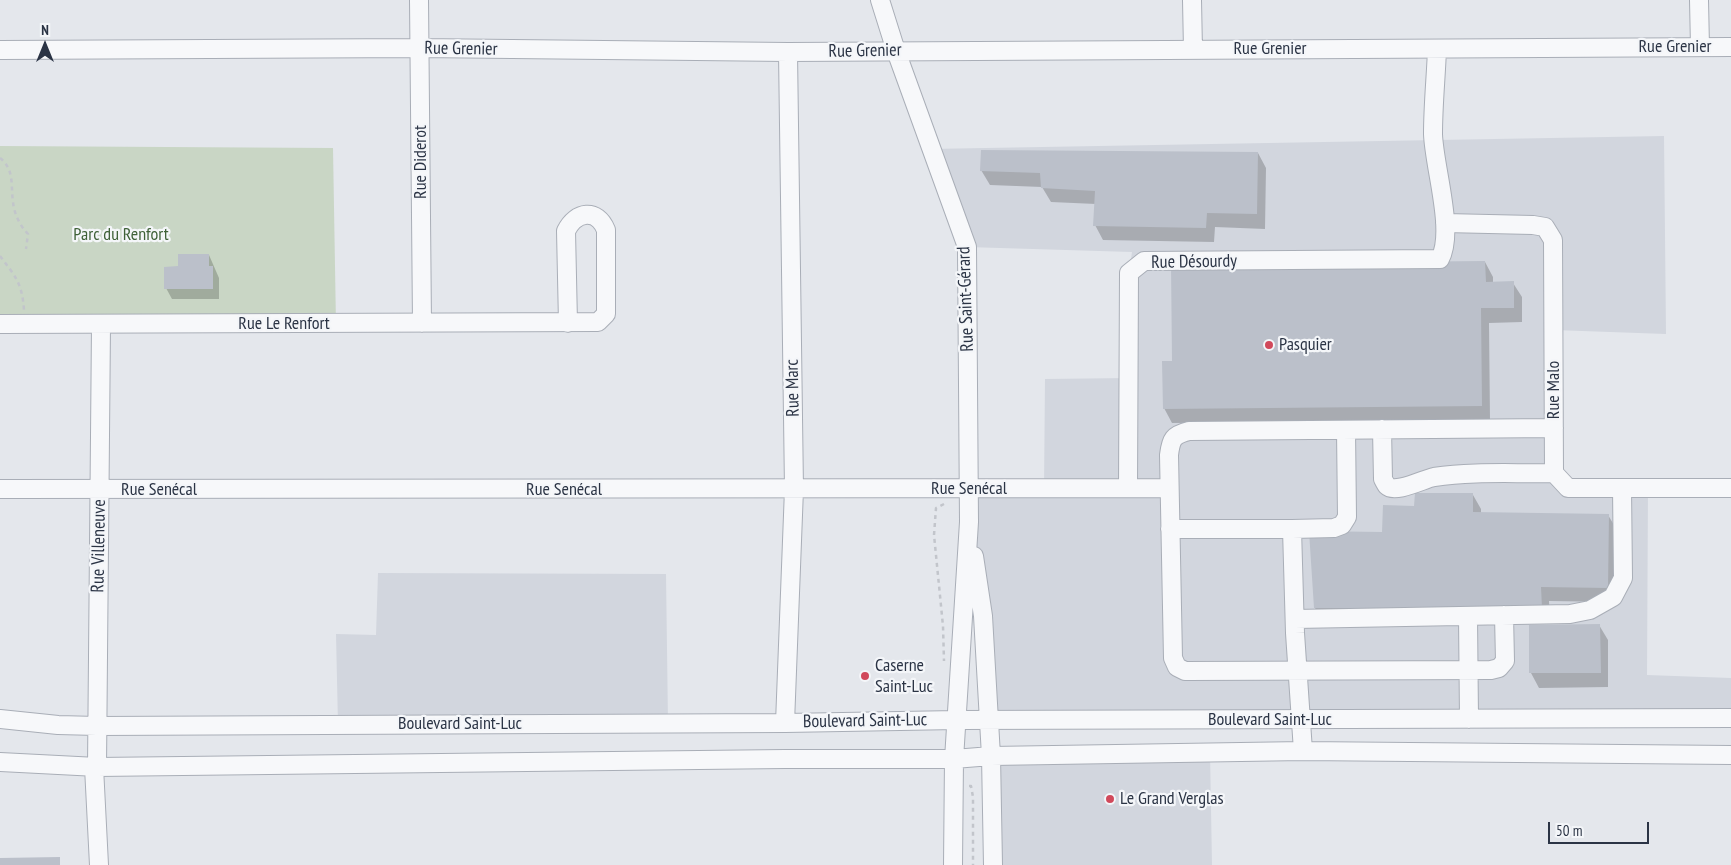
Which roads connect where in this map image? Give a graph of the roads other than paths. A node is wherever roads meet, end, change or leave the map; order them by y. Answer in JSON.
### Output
{"nodes":[{"id":1,"x":419,"y":0,"type":"edge"},
{"id":2,"x":880,"y":0,"type":"edge"},
{"id":3,"x":1192,"y":0,"type":"edge"},
{"id":4,"x":1699,"y":0,"type":"edge"},
{"id":5,"x":1700,"y":47,"type":"junction"},
{"id":6,"x":1731,"y":47,"type":"edge"},
{"id":7,"x":420,"y":48,"type":"junction"},
{"id":8,"x":1437,"y":49,"type":"junction"},
{"id":9,"x":0,"y":50,"type":"edge"},
{"id":10,"x":1192,"y":50,"type":"junction"},
{"id":11,"x":896,"y":51,"type":"junction"},
{"id":12,"x":788,"y":52,"type":"junction"},
{"id":13,"x":1445,"y":223,"type":"junction"},
{"id":14,"x":568,"y":323,"type":"junction"},
{"id":15,"x":0,"y":324,"type":"edge"},
{"id":16,"x":422,"y":324,"type":"junction"},
{"id":17,"x":101,"y":325,"type":"junction"},
{"id":18,"x":1554,"y":428,"type":"junction"},
{"id":19,"x":1382,"y":429,"type":"junction"},
{"id":20,"x":1346,"y":430,"type":"junction"},
{"id":21,"x":1554,"y":473,"type":"junction"},
{"id":22,"x":1128,"y":488,"type":"junction"},
{"id":23,"x":1169,"y":488,"type":"junction"},
{"id":24,"x":1622,"y":488,"type":"junction"},
{"id":25,"x":1731,"y":488,"type":"edge"},
{"id":26,"x":0,"y":489,"type":"edge"},
{"id":27,"x":970,"y":489,"type":"junction"},
{"id":28,"x":99,"y":490,"type":"junction"},
{"id":29,"x":794,"y":490,"type":"junction"},
{"id":30,"x":969,"y":522,"type":"junction"},
{"id":31,"x":1170,"y":529,"type":"junction"},
{"id":32,"x":1292,"y":529,"type":"junction"},
{"id":33,"x":1468,"y":616,"type":"junction"},
{"id":34,"x":1504,"y":616,"type":"junction"},
{"id":35,"x":1295,"y":619,"type":"junction"},
{"id":36,"x":1468,"y":670,"type":"junction"},
{"id":37,"x":1297,"y":671,"type":"junction"},
{"id":38,"x":1731,"y":718,"type":"edge"},
{"id":39,"x":0,"y":719,"type":"edge"},
{"id":40,"x":1469,"y":719,"type":"junction"},
{"id":41,"x":957,"y":720,"type":"junction"},
{"id":42,"x":989,"y":720,"type":"junction"},
{"id":43,"x":1301,"y":720,"type":"junction"},
{"id":44,"x":785,"y":723,"type":"junction"},
{"id":45,"x":97,"y":726,"type":"junction"},
{"id":46,"x":1303,"y":751,"type":"junction"},
{"id":47,"x":1731,"y":755,"type":"edge"},
{"id":48,"x":991,"y":756,"type":"junction"},
{"id":49,"x":954,"y":759,"type":"junction"},
{"id":50,"x":0,"y":762,"type":"edge"},
{"id":51,"x":95,"y":767,"type":"junction"},
{"id":52,"x":98,"y":865,"type":"edge"},
{"id":53,"x":953,"y":865,"type":"edge"},
{"id":54,"x":993,"y":865,"type":"edge"}],
"edges":[{"from":1,"to":7,"type":"street","name":"Rue Diderot"},
{"from":2,"to":11,"type":"street","name":"Rue Saint-Gérard"},
{"from":3,"to":10,"type":"street"},
{"from":4,"to":5,"type":"street"},
{"from":5,"to":6,"type":"street","name":"Rue Grenier"},
{"from":5,"to":8,"type":"street","name":"Rue Grenier"},
{"from":7,"to":9,"type":"street","name":"Rue Grenier"},
{"from":7,"to":12,"type":"street","name":"Rue Grenier"},
{"from":7,"to":16,"type":"street","name":"Rue Diderot"},
{"from":8,"to":10,"type":"street","name":"Rue Grenier"},
{"from":8,"to":13,"type":"street"},
{"from":10,"to":11,"type":"street","name":"Rue Grenier"},
{"from":11,"to":12,"type":"street","name":"Rue Grenier"},
{"from":11,"to":27,"type":"street","name":"Rue Saint-Gérard"},
{"from":12,"to":29,"type":"street","name":"Rue Marc"},
{"from":13,"to":18,"type":"street","name":"Rue Malo"},
{"from":13,"to":22,"type":"street","name":"Rue Désourdy"},
{"from":14,"to":14,"type":"street","name":"Rue Le Renfort"},
{"from":14,"to":16,"type":"street","name":"Rue Le Renfort"},
{"from":15,"to":17,"type":"street","name":"Rue Le Renfort"},
{"from":16,"to":17,"type":"street","name":"Rue Le Renfort"},
{"from":17,"to":28,"type":"street","name":"Rue Villeneuve"},
{"from":18,"to":19,"type":"street"},
{"from":18,"to":21,"type":"street","name":"Rue Malo"},
{"from":19,"to":20,"type":"street"},
{"from":19,"to":21,"type":"street"},
{"from":20,"to":23,"type":"street"},
{"from":20,"to":32,"type":"street"},
{"from":21,"to":24,"type":"street"},
{"from":22,"to":23,"type":"street","name":"Rue Senécal"},
{"from":22,"to":27,"type":"street","name":"Rue Senécal"},
{"from":23,"to":31,"type":"street"},
{"from":24,"to":25,"type":"street"},
{"from":24,"to":34,"type":"street"},
{"from":26,"to":28,"type":"street","name":"Rue Senécal"},
{"from":27,"to":29,"type":"street","name":"Rue Senécal"},
{"from":27,"to":30,"type":"street","name":"Rue Saint-Gérard"},
{"from":28,"to":29,"type":"street","name":"Rue Senécal"},
{"from":28,"to":45,"type":"street","name":"Rue Villeneuve"},
{"from":29,"to":44,"type":"street","name":"Rue Marc"},
{"from":30,"to":41,"type":"street","name":"Rue Saint-Gérard"},
{"from":30,"to":42,"type":"street","name":"Rue Saint-Gérard"},
{"from":31,"to":32,"type":"street"},
{"from":31,"to":37,"type":"street"},
{"from":32,"to":35,"type":"street"},
{"from":33,"to":34,"type":"street"},
{"from":33,"to":35,"type":"street"},
{"from":33,"to":36,"type":"street"},
{"from":34,"to":36,"type":"street"},
{"from":35,"to":37,"type":"street"},
{"from":36,"to":37,"type":"street"},
{"from":36,"to":40,"type":"street"},
{"from":37,"to":43,"type":"street"},
{"from":38,"to":40,"type":"street","name":"Boulevard Saint-Luc"},
{"from":39,"to":45,"type":"street","name":"Boulevard Saint-Luc"},
{"from":40,"to":43,"type":"street","name":"Boulevard Saint-Luc"},
{"from":41,"to":42,"type":"street","name":"Boulevard Saint-Luc"},
{"from":41,"to":44,"type":"street","name":"Boulevard Saint-Luc"},
{"from":41,"to":49,"type":"street","name":"Rue Saint-Gérard"},
{"from":42,"to":43,"type":"street","name":"Boulevard Saint-Luc"},
{"from":42,"to":48,"type":"street","name":"Rue Saint-Gérard"},
{"from":43,"to":46,"type":"street"},
{"from":44,"to":45,"type":"street","name":"Boulevard Saint-Luc"},
{"from":45,"to":51,"type":"street","name":"Rue Villeneuve"},
{"from":46,"to":47,"type":"street","name":"Boulevard Saint-Luc"},
{"from":46,"to":48,"type":"street","name":"Boulevard Saint-Luc"},
{"from":48,"to":49,"type":"street","name":"Boulevard Saint-Luc"},
{"from":48,"to":54,"type":"street","name":"Rue Saint-Gérard"},
{"from":49,"to":51,"type":"street","name":"Boulevard Saint-Luc"},
{"from":49,"to":53,"type":"street","name":"Rue Saint-Gérard"},
{"from":50,"to":51,"type":"street","name":"Boulevard Saint-Luc"},
{"from":51,"to":52,"type":"street","name":"Rue Villeneuve"}]}
